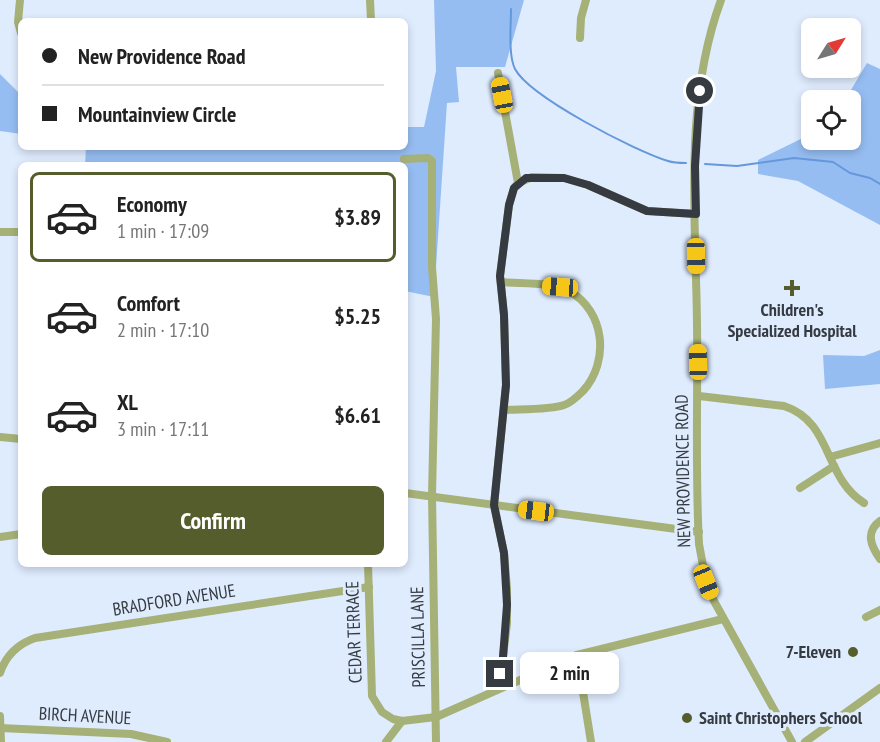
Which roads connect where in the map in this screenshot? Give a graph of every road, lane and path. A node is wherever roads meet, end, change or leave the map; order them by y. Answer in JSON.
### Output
{"nodes":[{"id":1,"x":20,"y":0,"type":"edge"},
{"id":2,"x":370,"y":0,"type":"edge"},
{"id":3,"x":586,"y":0,"type":"edge"},
{"id":4,"x":721,"y":0,"type":"edge"},
{"id":5,"x":18,"y":18,"type":"edge"},
{"id":6,"x":371,"y":18,"type":"edge"},
{"id":7,"x":580,"y":38,"type":"dead end"},
{"id":8,"x":498,"y":73,"type":"dead end"},
{"id":9,"x":404,"y":159,"type":"dead end"},
{"id":10,"x":518,"y":183,"type":"junction"},
{"id":11,"x":696,"y":214,"type":"junction"},
{"id":12,"x":0,"y":232,"type":"edge"},
{"id":13,"x":18,"y":232,"type":"edge"},
{"id":14,"x":501,"y":282,"type":"junction"},
{"id":15,"x":699,"y":396,"type":"junction"},
{"id":16,"x":504,"y":410,"type":"junction"},
{"id":17,"x":0,"y":437,"type":"edge"},
{"id":18,"x":18,"y":439,"type":"edge"},
{"id":19,"x":880,"y":443,"type":"edge"},
{"id":20,"x":830,"y":457,"type":"junction"},
{"id":21,"x":834,"y":466,"type":"junction"},
{"id":22,"x":800,"y":488,"type":"dead end"},
{"id":23,"x":408,"y":493,"type":"edge"},
{"id":24,"x":432,"y":495,"type":"junction"},
{"id":25,"x":864,"y":503,"type":"dead end"},
{"id":26,"x":494,"y":505,"type":"junction"},
{"id":27,"x":880,"y":521,"type":"edge"},
{"id":28,"x":699,"y":532,"type":"junction"},
{"id":29,"x":18,"y":534,"type":"edge"},
{"id":30,"x":0,"y":537,"type":"edge"},
{"id":31,"x":880,"y":560,"type":"edge"},
{"id":32,"x":369,"y":567,"type":"edge"},
{"id":33,"x":369,"y":587,"type":"junction"},
{"id":34,"x":880,"y":610,"type":"edge"},
{"id":35,"x":866,"y":617,"type":"dead end"},
{"id":36,"x":723,"y":619,"type":"junction"},
{"id":37,"x":578,"y":655,"type":"junction"},
{"id":38,"x":0,"y":673,"type":"edge"},
{"id":39,"x":880,"y":688,"type":"edge"},
{"id":40,"x":496,"y":690,"type":"junction"},
{"id":41,"x":0,"y":716,"type":"edge"},
{"id":42,"x":436,"y":717,"type":"junction"},
{"id":43,"x":402,"y":721,"type":"junction"},
{"id":44,"x":1,"y":728,"type":"edge"},
{"id":45,"x":1,"y":742,"type":"edge"},
{"id":46,"x":167,"y":742,"type":"edge"},
{"id":47,"x":386,"y":742,"type":"edge"},
{"id":48,"x":436,"y":742,"type":"edge"},
{"id":49,"x":591,"y":742,"type":"edge"},
{"id":50,"x":792,"y":742,"type":"edge"},
{"id":51,"x":806,"y":742,"type":"edge"}],
"edges":[{"from":1,"to":5,"type":"street"},
{"from":2,"to":6,"type":"street"},
{"from":3,"to":7,"type":"street"},
{"from":4,"to":11,"type":"street","name":"NEW PROVIDENCE ROAD"},
{"from":8,"to":10,"type":"street"},
{"from":9,"to":24,"type":"street","name":"PRISCILLA LANE"},
{"from":10,"to":11,"type":"street"},
{"from":10,"to":14,"type":"street"},
{"from":11,"to":15,"type":"street","name":"NEW PROVIDENCE ROAD"},
{"from":12,"to":13,"type":"street"},
{"from":14,"to":16,"type":"street"},
{"from":14,"to":16,"type":"street"},
{"from":15,"to":20,"type":"street"},
{"from":15,"to":28,"type":"street","name":"NEW PROVIDENCE ROAD"},
{"from":16,"to":26,"type":"street"},
{"from":17,"to":18,"type":"street"},
{"from":19,"to":20,"type":"street"},
{"from":20,"to":21,"type":"street"},
{"from":21,"to":22,"type":"street"},
{"from":21,"to":25,"type":"street"},
{"from":23,"to":24,"type":"street"},
{"from":24,"to":26,"type":"street"},
{"from":24,"to":42,"type":"street","name":"PRISCILLA LANE"},
{"from":26,"to":28,"type":"street"},
{"from":26,"to":40,"type":"street"},
{"from":27,"to":31,"type":"street"},
{"from":28,"to":36,"type":"street","name":"NEW PROVIDENCE ROAD"},
{"from":29,"to":30,"type":"street"},
{"from":32,"to":33,"type":"street","name":"CEDAR TERRACE"},
{"from":33,"to":38,"type":"street","name":"BRADFORD AVENUE"},
{"from":33,"to":43,"type":"street","name":"CEDAR TERRACE"},
{"from":34,"to":35,"type":"street"},
{"from":36,"to":37,"type":"street"},
{"from":36,"to":50,"type":"street","name":"NEW PROVIDENCE ROAD"},
{"from":37,"to":40,"type":"street"},
{"from":37,"to":49,"type":"street"},
{"from":39,"to":51,"type":"street"},
{"from":40,"to":42,"type":"street"},
{"from":41,"to":44,"type":"street"},
{"from":42,"to":43,"type":"street"},
{"from":42,"to":48,"type":"street","name":"PRISCILLA LANE"},
{"from":43,"to":47,"type":"street"},
{"from":44,"to":45,"type":"street"},
{"from":44,"to":46,"type":"street","name":"BIRCH AVENUE"}]}
